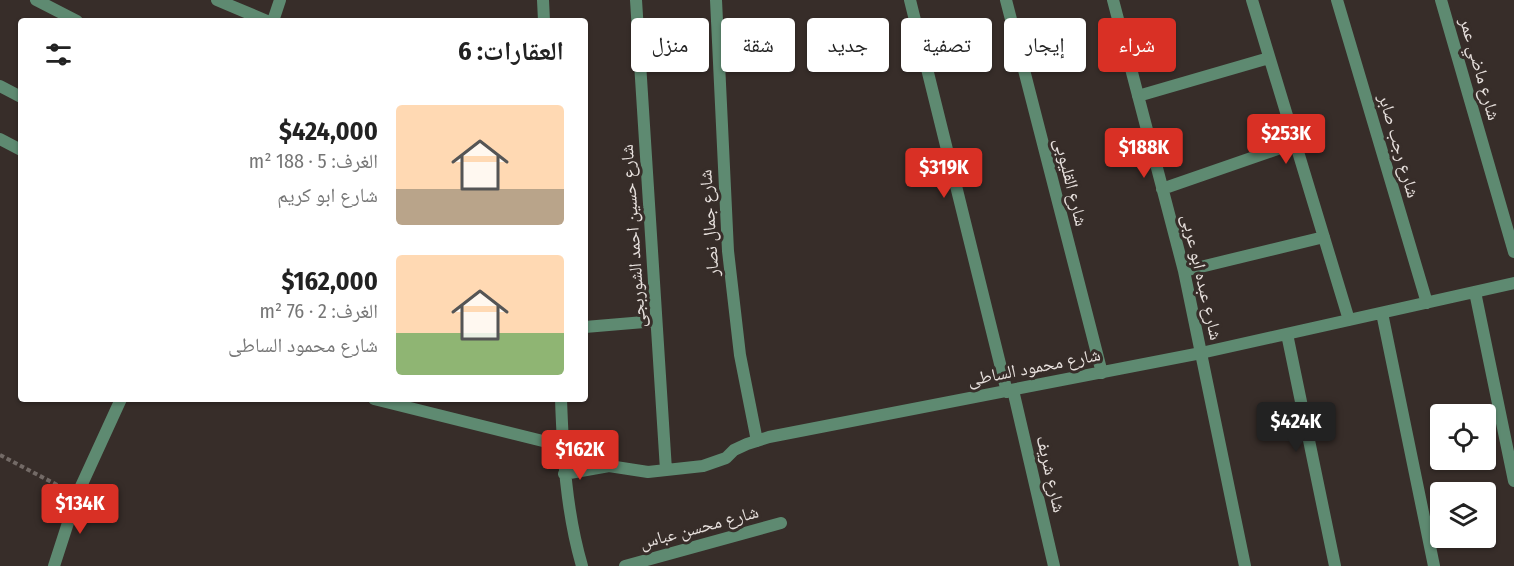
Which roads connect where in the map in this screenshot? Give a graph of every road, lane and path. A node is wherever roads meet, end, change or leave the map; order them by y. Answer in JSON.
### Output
{"nodes":[{"id":1,"x":36,"y":0,"type":"edge"},
{"id":2,"x":217,"y":0,"type":"edge"},
{"id":3,"x":280,"y":0,"type":"edge"},
{"id":4,"x":543,"y":0,"type":"edge"},
{"id":5,"x":636,"y":0,"type":"edge"},
{"id":6,"x":716,"y":0,"type":"edge"},
{"id":7,"x":910,"y":0,"type":"edge"},
{"id":8,"x":1006,"y":0,"type":"edge"},
{"id":9,"x":1113,"y":0,"type":"edge"},
{"id":10,"x":1252,"y":0,"type":"edge"},
{"id":11,"x":1337,"y":0,"type":"edge"},
{"id":12,"x":1441,"y":0,"type":"edge"},
{"id":13,"x":71,"y":18,"type":"edge"},
{"id":14,"x":260,"y":18,"type":"edge"},
{"id":15,"x":274,"y":18,"type":"edge"},
{"id":16,"x":544,"y":18,"type":"edge"},
{"id":17,"x":1269,"y":58,"type":"junction"},
{"id":18,"x":0,"y":86,"type":"edge"},
{"id":19,"x":18,"y":95,"type":"edge"},
{"id":20,"x":1138,"y":96,"type":"junction"},
{"id":21,"x":0,"y":139,"type":"edge"},
{"id":22,"x":1295,"y":143,"type":"junction"},
{"id":23,"x":18,"y":148,"type":"edge"},
{"id":24,"x":1162,"y":189,"type":"junction"},
{"id":25,"x":1324,"y":237,"type":"junction"},
{"id":26,"x":1514,"y":252,"type":"edge"},
{"id":27,"x":1184,"y":271,"type":"junction"},
{"id":28,"x":1514,"y":283,"type":"edge"},
{"id":29,"x":1475,"y":292,"type":"junction"},
{"id":30,"x":1427,"y":303,"type":"junction"},
{"id":31,"x":1382,"y":313,"type":"junction"},
{"id":32,"x":656,"y":321,"type":"junction"},
{"id":33,"x":1349,"y":321,"type":"junction"},
{"id":34,"x":588,"y":327,"type":"edge"},
{"id":35,"x":1287,"y":334,"type":"junction"},
{"id":36,"x":1201,"y":353,"type":"junction"},
{"id":37,"x":1101,"y":373,"type":"junction"},
{"id":38,"x":1010,"y":391,"type":"junction"},
{"id":39,"x":120,"y":402,"type":"edge"},
{"id":40,"x":386,"y":402,"type":"edge"},
{"id":41,"x":561,"y":402,"type":"edge"},
{"id":42,"x":757,"y":441,"type":"junction"},
{"id":43,"x":563,"y":446,"type":"junction"},
{"id":44,"x":0,"y":455,"type":"edge"},
{"id":45,"x":666,"y":470,"type":"junction"},
{"id":46,"x":564,"y":474,"type":"junction"},
{"id":47,"x":1514,"y":481,"type":"edge"},
{"id":48,"x":77,"y":495,"type":"junction"},
{"id":49,"x":781,"y":523,"type":"dead end"},
{"id":50,"x":54,"y":566,"type":"edge"},
{"id":51,"x":582,"y":566,"type":"edge"},
{"id":52,"x":625,"y":566,"type":"edge"},
{"id":53,"x":1054,"y":566,"type":"edge"},
{"id":54,"x":1245,"y":566,"type":"edge"},
{"id":55,"x":1335,"y":566,"type":"edge"},
{"id":56,"x":1434,"y":566,"type":"edge"}],
"edges":[{"from":1,"to":13,"type":"street"},
{"from":2,"to":14,"type":"street"},
{"from":3,"to":15,"type":"street"},
{"from":4,"to":16,"type":"street"},
{"from":5,"to":32,"type":"street","name":"شارع حسين احمد الشوربجى"},
{"from":6,"to":42,"type":"street","name":"شارع جمال نصار"},
{"from":7,"to":38,"type":"street","name":"شارع شريف"},
{"from":8,"to":37,"type":"street","name":"شارع القليوبى"},
{"from":9,"to":20,"type":"street","name":"شارع عبده ابو عربى"},
{"from":10,"to":17,"type":"street"},
{"from":11,"to":30,"type":"street","name":"شارع رجب صابر"},
{"from":12,"to":26,"type":"street","name":"شارع ماضي عمر"},
{"from":17,"to":20,"type":"street"},
{"from":17,"to":22,"type":"street"},
{"from":18,"to":19,"type":"street"},
{"from":20,"to":24,"type":"street","name":"شارع عبده ابو عربى"},
{"from":21,"to":23,"type":"street"},
{"from":22,"to":24,"type":"street"},
{"from":22,"to":25,"type":"street"},
{"from":24,"to":27,"type":"street","name":"شارع عبده ابو عربى"},
{"from":25,"to":27,"type":"street"},
{"from":25,"to":33,"type":"street"},
{"from":27,"to":36,"type":"street","name":"شارع عبده ابو عربى"},
{"from":28,"to":29,"type":"street","name":"شارع محمود الساطى"},
{"from":29,"to":30,"type":"street","name":"شارع محمود الساطى"},
{"from":29,"to":47,"type":"street"},
{"from":30,"to":31,"type":"street","name":"شارع محمود الساطى"},
{"from":31,"to":33,"type":"street","name":"شارع محمود الساطى"},
{"from":31,"to":56,"type":"street"},
{"from":32,"to":34,"type":"street"},
{"from":32,"to":45,"type":"street","name":"شارع حسين احمد الشوربجى"},
{"from":33,"to":35,"type":"street","name":"شارع محمود الساطى"},
{"from":35,"to":36,"type":"street","name":"شارع محمود الساطى"},
{"from":35,"to":55,"type":"street"},
{"from":36,"to":37,"type":"street","name":"شارع محمود الساطى"},
{"from":36,"to":54,"type":"street","name":"شارع عبده ابو عربى"},
{"from":37,"to":38,"type":"street","name":"شارع محمود الساطى"},
{"from":38,"to":42,"type":"street","name":"شارع محمود الساطى"},
{"from":38,"to":53,"type":"street","name":"شارع شريف"},
{"from":39,"to":48,"type":"street"},
{"from":40,"to":43,"type":"street"},
{"from":41,"to":43,"type":"street"},
{"from":42,"to":45,"type":"street","name":"شارع محمود الساطى"},
{"from":43,"to":46,"type":"street"},
{"from":44,"to":48,"type":"path"},
{"from":45,"to":46,"type":"street","name":"شارع محمود الساطى"},
{"from":46,"to":51,"type":"street"},
{"from":48,"to":50,"type":"street"},
{"from":49,"to":52,"type":"street","name":"شارع محسن عباس"}]}
